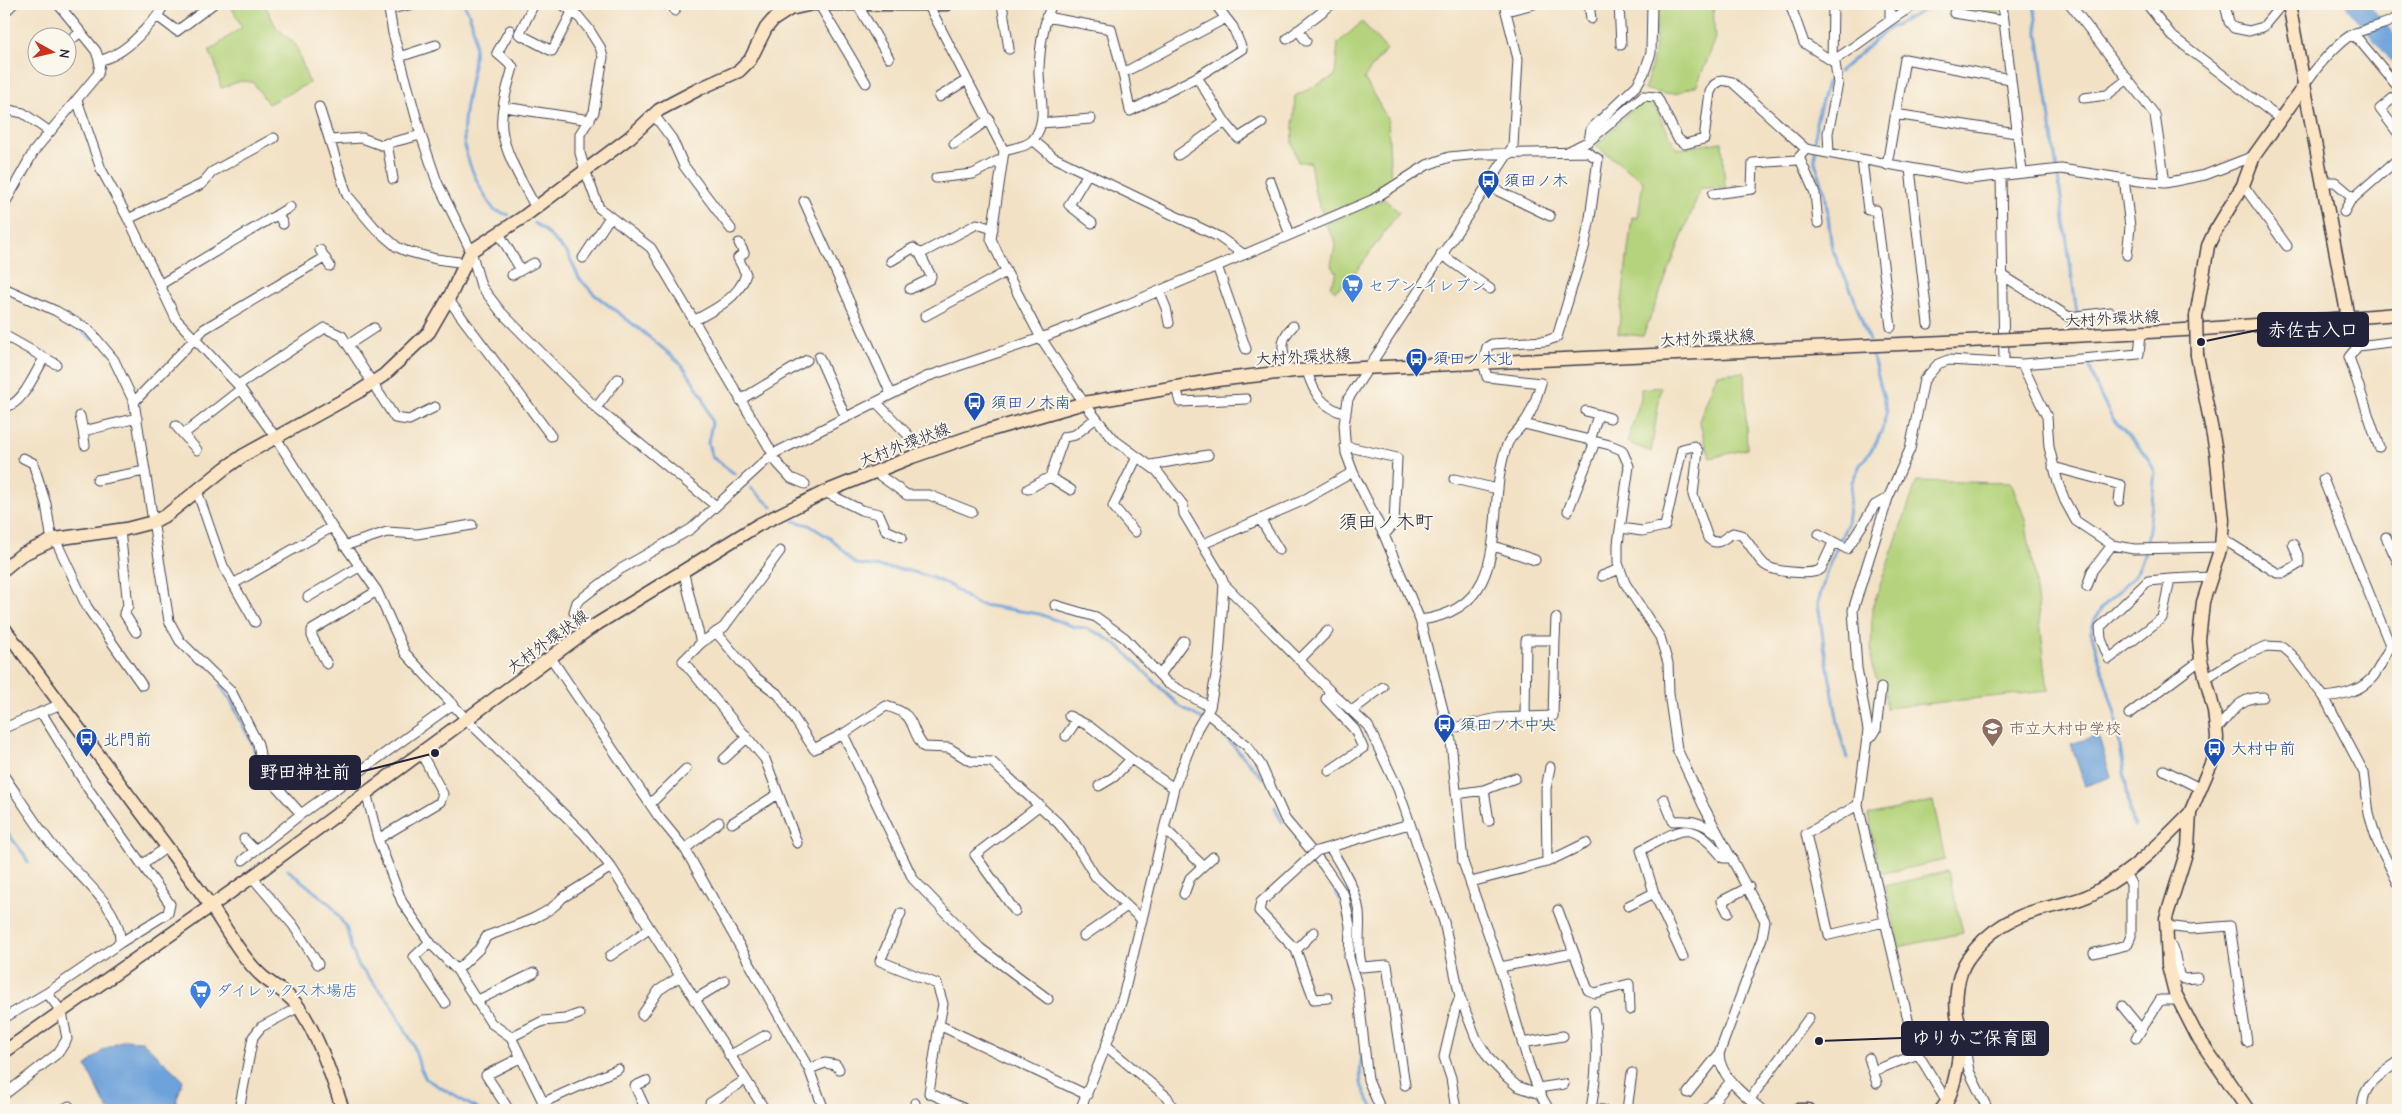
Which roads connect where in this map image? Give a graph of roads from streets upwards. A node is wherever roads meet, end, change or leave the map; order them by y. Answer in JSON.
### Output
{"nodes":[{"id":1,"x":13,"y":4,"type":"edge"},
{"id":2,"x":58,"y":4,"type":"edge"},
{"id":3,"x":213,"y":4,"type":"edge"},
{"id":4,"x":413,"y":4,"type":"edge"},
{"id":5,"x":534,"y":4,"type":"edge"},
{"id":6,"x":819,"y":4,"type":"edge"},
{"id":7,"x":857,"y":4,"type":"edge"},
{"id":8,"x":921,"y":4,"type":"edge"},
{"id":9,"x":947,"y":4,"type":"edge"},
{"id":10,"x":1002,"y":4,"type":"edge"},
{"id":11,"x":1052,"y":4,"type":"edge"},
{"id":12,"x":1216,"y":4,"type":"edge"},
{"id":13,"x":1332,"y":4,"type":"edge"},
{"id":14,"x":1534,"y":4,"type":"edge"},
{"id":15,"x":1590,"y":4,"type":"edge"},
{"id":16,"x":1619,"y":4,"type":"edge"},
{"id":17,"x":1652,"y":4,"type":"edge"},
{"id":18,"x":1790,"y":4,"type":"edge"},
{"id":19,"x":1833,"y":4,"type":"edge"},
{"id":20,"x":1890,"y":4,"type":"edge"},
{"id":21,"x":1916,"y":4,"type":"edge"},
{"id":22,"x":2002,"y":4,"type":"edge"},
{"id":23,"x":2070,"y":4,"type":"edge"},
{"id":24,"x":2147,"y":4,"type":"edge"},
{"id":25,"x":2225,"y":4,"type":"edge"},
{"id":26,"x":2282,"y":4,"type":"edge"},
{"id":27,"x":2289,"y":4,"type":"edge"},
{"id":28,"x":164,"y":5,"type":"dead end"},
{"id":29,"x":388,"y":6,"type":"edge"},
{"id":30,"x":788,"y":6,"type":"edge"},
{"id":31,"x":567,"y":7,"type":"edge"},
{"id":32,"x":1505,"y":7,"type":"edge"},
{"id":33,"x":4,"y":13,"type":"edge"},
{"id":34,"x":1954,"y":13,"type":"dead end"},
{"id":35,"x":157,"y":16,"type":"junction"},
{"id":36,"x":1046,"y":17,"type":"junction"},
{"id":37,"x":2398,"y":17,"type":"edge"},
{"id":38,"x":1226,"y":18,"type":"junction"},
{"id":39,"x":1890,"y":18,"type":"junction"},
{"id":40,"x":1591,"y":19,"type":"dead end"},
{"id":41,"x":2004,"y":21,"type":"junction"},
{"id":42,"x":510,"y":30,"type":"dead end"},
{"id":43,"x":1298,"y":30,"type":"junction"},
{"id":44,"x":80,"y":32,"type":"joint"},
{"id":45,"x":2353,"y":34,"type":"junction"},
{"id":46,"x":1287,"y":39,"type":"dead end"},
{"id":47,"x":1306,"y":41,"type":"dead end"},
{"id":48,"x":436,"y":45,"type":"dead end"},
{"id":49,"x":1622,"y":45,"type":"dead end"},
{"id":50,"x":1009,"y":49,"type":"dead end"},
{"id":51,"x":399,"y":56,"type":"junction"},
{"id":52,"x":889,"y":58,"type":"dead end"},
{"id":53,"x":99,"y":61,"type":"junction"},
{"id":54,"x":1834,"y":62,"type":"junction"},
{"id":55,"x":1123,"y":73,"type":"junction"},
{"id":56,"x":1197,"y":77,"type":"junction"},
{"id":57,"x":2010,"y":79,"type":"junction"},
{"id":58,"x":2128,"y":79,"type":"junction"},
{"id":59,"x":967,"y":80,"type":"junction"},
{"id":60,"x":866,"y":83,"type":"dead end"},
{"id":61,"x":2304,"y":86,"type":"junction"},
{"id":62,"x":2398,"y":87,"type":"edge"},
{"id":63,"x":2398,"y":94,"type":"edge"},
{"id":64,"x":939,"y":97,"type":"dead end"},
{"id":65,"x":2084,"y":98,"type":"dead end"},
{"id":66,"x":77,"y":100,"type":"junction"},
{"id":67,"x":319,"y":107,"type":"dead end"},
{"id":68,"x":504,"y":107,"type":"junction"},
{"id":69,"x":4,"y":109,"type":"edge"},
{"id":70,"x":1895,"y":114,"type":"junction"},
{"id":71,"x":654,"y":115,"type":"junction"},
{"id":72,"x":989,"y":119,"type":"junction"},
{"id":73,"x":1091,"y":119,"type":"dead end"},
{"id":74,"x":2280,"y":119,"type":"junction"},
{"id":75,"x":590,"y":120,"type":"junction"},
{"id":76,"x":1225,"y":122,"type":"junction"},
{"id":77,"x":1041,"y":123,"type":"junction"},
{"id":78,"x":1262,"y":123,"type":"dead end"},
{"id":79,"x":50,"y":132,"type":"junction"},
{"id":80,"x":2016,"y":133,"type":"junction"},
{"id":81,"x":2398,"y":133,"type":"edge"},
{"id":82,"x":421,"y":135,"type":"junction"},
{"id":83,"x":274,"y":138,"type":"dead end"},
{"id":84,"x":330,"y":140,"type":"junction"},
{"id":85,"x":1033,"y":140,"type":"junction"},
{"id":86,"x":1589,"y":141,"type":"junction"},
{"id":87,"x":387,"y":143,"type":"junction"},
{"id":88,"x":954,"y":144,"type":"dead end"},
{"id":89,"x":1817,"y":151,"type":"junction"},
{"id":90,"x":1564,"y":153,"type":"junction"},
{"id":91,"x":1003,"y":154,"type":"junction"},
{"id":92,"x":1178,"y":155,"type":"dead end"},
{"id":93,"x":1507,"y":155,"type":"junction"},
{"id":94,"x":2254,"y":156,"type":"junction"},
{"id":95,"x":1799,"y":157,"type":"junction"},
{"id":96,"x":2398,"y":159,"type":"edge"},
{"id":97,"x":1862,"y":160,"type":"junction"},
{"id":98,"x":1887,"y":165,"type":"junction"},
{"id":99,"x":1910,"y":169,"type":"junction"},
{"id":100,"x":585,"y":170,"type":"junction"},
{"id":101,"x":2022,"y":172,"type":"junction"},
{"id":102,"x":1088,"y":175,"type":"junction"},
{"id":103,"x":2001,"y":176,"type":"junction"},
{"id":104,"x":936,"y":178,"type":"dead end"},
{"id":105,"x":2124,"y":178,"type":"junction"},
{"id":106,"x":393,"y":179,"type":"dead end"},
{"id":107,"x":1270,"y":181,"type":"dead end"},
{"id":108,"x":2322,"y":182,"type":"junction"},
{"id":109,"x":2165,"y":183,"type":"junction"},
{"id":110,"x":2243,"y":185,"type":"junction"},
{"id":111,"x":1488,"y":186,"type":"junction"},
{"id":112,"x":1713,"y":194,"type":"dead end"},
{"id":113,"x":2354,"y":198,"type":"junction"},
{"id":114,"x":804,"y":201,"type":"dead end"},
{"id":115,"x":4,"y":205,"type":"edge"},
{"id":116,"x":290,"y":207,"type":"dead end"},
{"id":117,"x":536,"y":208,"type":"junction"},
{"id":118,"x":2344,"y":212,"type":"dead end"},
{"id":119,"x":278,"y":214,"type":"junction"},
{"id":120,"x":1550,"y":216,"type":"dead end"},
{"id":121,"x":610,"y":217,"type":"junction"},
{"id":122,"x":128,"y":219,"type":"junction"},
{"id":123,"x":1092,"y":223,"type":"dead end"},
{"id":124,"x":1818,"y":223,"type":"dead end"},
{"id":125,"x":283,"y":224,"type":"dead end"},
{"id":126,"x":731,"y":229,"type":"dead end"},
{"id":127,"x":993,"y":229,"type":"junction"},
{"id":128,"x":498,"y":232,"type":"junction"},
{"id":129,"x":1290,"y":235,"type":"junction"},
{"id":130,"x":739,"y":243,"type":"dead end"},
{"id":131,"x":2287,"y":246,"type":"dead end"},
{"id":132,"x":920,"y":254,"type":"junction"},
{"id":133,"x":1243,"y":254,"type":"junction"},
{"id":134,"x":1441,"y":254,"type":"junction"},
{"id":135,"x":2127,"y":254,"type":"dead end"},
{"id":136,"x":469,"y":257,"type":"junction"},
{"id":137,"x":583,"y":258,"type":"dead end"},
{"id":138,"x":891,"y":261,"type":"dead end"},
{"id":139,"x":534,"y":263,"type":"dead end"},
{"id":140,"x":330,"y":266,"type":"dead end"},
{"id":141,"x":1217,"y":266,"type":"junction"},
{"id":142,"x":521,"y":270,"type":"junction"},
{"id":143,"x":1006,"y":272,"type":"junction"},
{"id":144,"x":512,"y":275,"type":"dead end"},
{"id":145,"x":2002,"y":275,"type":"junction"},
{"id":146,"x":161,"y":284,"type":"junction"},
{"id":147,"x":4,"y":288,"type":"edge"},
{"id":148,"x":910,"y":289,"type":"dead end"},
{"id":149,"x":1490,"y":289,"type":"dead end"},
{"id":150,"x":1159,"y":291,"type":"junction"},
{"id":151,"x":448,"y":299,"type":"junction"},
{"id":152,"x":2110,"y":312,"type":"dead end"},
{"id":153,"x":2398,"y":314,"type":"edge"},
{"id":154,"x":925,"y":316,"type":"dead end"},
{"id":155,"x":2348,"y":318,"type":"junction"},
{"id":156,"x":693,"y":321,"type":"junction"},
{"id":157,"x":1169,"y":323,"type":"dead end"},
{"id":158,"x":1928,"y":324,"type":"dead end"},
{"id":159,"x":1292,"y":326,"type":"dead end"},
{"id":160,"x":1891,"y":327,"type":"dead end"},
{"id":161,"x":374,"y":328,"type":"dead end"},
{"id":162,"x":2141,"y":333,"type":"junction"},
{"id":163,"x":4,"y":335,"type":"edge"},
{"id":164,"x":196,"y":338,"type":"junction"},
{"id":165,"x":1041,"y":338,"type":"junction"},
{"id":166,"x":2398,"y":341,"type":"edge"},
{"id":167,"x":348,"y":345,"type":"junction"},
{"id":168,"x":1246,"y":349,"type":"dead end"},
{"id":169,"x":43,"y":357,"type":"junction"},
{"id":170,"x":818,"y":357,"type":"dead end"},
{"id":171,"x":807,"y":360,"type":"dead end"},
{"id":172,"x":2004,"y":361,"type":"junction"},
{"id":173,"x":1483,"y":363,"type":"junction"},
{"id":174,"x":56,"y":364,"type":"dead end"},
{"id":175,"x":2022,"y":364,"type":"junction"},
{"id":176,"x":1367,"y":369,"type":"junction"},
{"id":177,"x":1307,"y":371,"type":"junction"},
{"id":178,"x":1287,"y":372,"type":"junction"},
{"id":179,"x":618,"y":379,"type":"dead end"},
{"id":180,"x":372,"y":383,"type":"junction"},
{"id":181,"x":240,"y":387,"type":"junction"},
{"id":182,"x":1176,"y":387,"type":"junction"},
{"id":183,"x":891,"y":394,"type":"junction"},
{"id":184,"x":1246,"y":399,"type":"dead end"},
{"id":185,"x":740,"y":400,"type":"junction"},
{"id":186,"x":134,"y":402,"type":"junction"},
{"id":187,"x":876,"y":402,"type":"junction"},
{"id":188,"x":1084,"y":404,"type":"junction"},
{"id":189,"x":4,"y":406,"type":"edge"},
{"id":190,"x":435,"y":407,"type":"dead end"},
{"id":191,"x":596,"y":408,"type":"junction"},
{"id":192,"x":1586,"y":411,"type":"dead end"},
{"id":193,"x":1346,"y":414,"type":"junction"},
{"id":194,"x":1598,"y":415,"type":"junction"},
{"id":195,"x":80,"y":416,"type":"dead end"},
{"id":196,"x":137,"y":418,"type":"junction"},
{"id":197,"x":846,"y":418,"type":"junction"},
{"id":198,"x":1096,"y":418,"type":"junction"},
{"id":199,"x":1610,"y":418,"type":"dead end"},
{"id":200,"x":1524,"y":424,"type":"junction"},
{"id":201,"x":176,"y":426,"type":"dead end"},
{"id":202,"x":83,"y":431,"type":"junction"},
{"id":203,"x":184,"y":434,"type":"junction"},
{"id":204,"x":551,"y":436,"type":"dead end"},
{"id":205,"x":276,"y":438,"type":"junction"},
{"id":206,"x":913,"y":440,"type":"dead end"},
{"id":207,"x":1592,"y":441,"type":"junction"},
{"id":208,"x":85,"y":445,"type":"dead end"},
{"id":209,"x":1346,"y":446,"type":"junction"},
{"id":210,"x":2379,"y":447,"type":"dead end"},
{"id":211,"x":197,"y":450,"type":"dead end"},
{"id":212,"x":772,"y":455,"type":"junction"},
{"id":213,"x":1208,"y":455,"type":"dead end"},
{"id":214,"x":1137,"y":457,"type":"junction"},
{"id":215,"x":23,"y":458,"type":"dead end"},
{"id":216,"x":1151,"y":465,"type":"junction"},
{"id":217,"x":2053,"y":466,"type":"junction"},
{"id":218,"x":145,"y":472,"type":"junction"},
{"id":219,"x":875,"y":472,"type":"junction"},
{"id":220,"x":1353,"y":472,"type":"junction"},
{"id":221,"x":1050,"y":477,"type":"junction"},
{"id":222,"x":1454,"y":478,"type":"dead end"},
{"id":223,"x":2323,"y":479,"type":"dead end"},
{"id":224,"x":98,"y":480,"type":"dead end"},
{"id":225,"x":804,"y":484,"type":"dead end"},
{"id":226,"x":1028,"y":489,"type":"dead end"},
{"id":227,"x":1498,"y":489,"type":"junction"},
{"id":228,"x":1071,"y":490,"type":"dead end"},
{"id":229,"x":197,"y":491,"type":"junction"},
{"id":230,"x":825,"y":492,"type":"junction"},
{"id":231,"x":1888,"y":498,"type":"junction"},
{"id":232,"x":2119,"y":500,"type":"dead end"},
{"id":233,"x":716,"y":506,"type":"junction"},
{"id":234,"x":1568,"y":511,"type":"dead end"},
{"id":235,"x":972,"y":512,"type":"dead end"},
{"id":236,"x":1260,"y":519,"type":"junction"},
{"id":237,"x":153,"y":522,"type":"junction"},
{"id":238,"x":472,"y":525,"type":"dead end"},
{"id":239,"x":332,"y":527,"type":"junction"},
{"id":240,"x":1621,"y":528,"type":"junction"},
{"id":241,"x":120,"y":530,"type":"junction"},
{"id":242,"x":1134,"y":532,"type":"dead end"},
{"id":243,"x":1819,"y":534,"type":"dead end"},
{"id":244,"x":1384,"y":535,"type":"junction"},
{"id":245,"x":902,"y":537,"type":"dead end"},
{"id":246,"x":2386,"y":537,"type":"dead end"},
{"id":247,"x":54,"y":540,"type":"junction"},
{"id":248,"x":2222,"y":543,"type":"junction"},
{"id":249,"x":1203,"y":544,"type":"junction"},
{"id":250,"x":1834,"y":544,"type":"junction"},
{"id":251,"x":2293,"y":544,"type":"dead end"},
{"id":252,"x":2112,"y":545,"type":"junction"},
{"id":253,"x":344,"y":546,"type":"junction"},
{"id":254,"x":1494,"y":546,"type":"junction"},
{"id":255,"x":1279,"y":550,"type":"dead end"},
{"id":256,"x":780,"y":551,"type":"dead end"},
{"id":257,"x":1535,"y":560,"type":"dead end"},
{"id":258,"x":2398,"y":562,"type":"edge"},
{"id":259,"x":359,"y":567,"type":"junction"},
{"id":260,"x":1620,"y":568,"type":"junction"},
{"id":261,"x":4,"y":569,"type":"edge"},
{"id":262,"x":683,"y":570,"type":"junction"},
{"id":263,"x":1602,"y":576,"type":"dead end"},
{"id":264,"x":2211,"y":577,"type":"junction"},
{"id":265,"x":2170,"y":579,"type":"junction"},
{"id":266,"x":233,"y":584,"type":"junction"},
{"id":267,"x":1224,"y":584,"type":"junction"},
{"id":268,"x":2087,"y":587,"type":"dead end"},
{"id":269,"x":377,"y":591,"type":"junction"},
{"id":270,"x":308,"y":597,"type":"dead end"},
{"id":271,"x":1055,"y":605,"type":"dead end"},
{"id":272,"x":1556,"y":618,"type":"dead end"},
{"id":273,"x":1420,"y":620,"type":"junction"},
{"id":274,"x":255,"y":622,"type":"dead end"},
{"id":275,"x":4,"y":628,"type":"edge"},
{"id":276,"x":589,"y":629,"type":"junction"},
{"id":277,"x":1328,"y":631,"type":"dead end"},
{"id":278,"x":136,"y":632,"type":"dead end"},
{"id":279,"x":716,"y":632,"type":"junction"},
{"id":280,"x":2398,"y":636,"type":"edge"},
{"id":281,"x":1184,"y":640,"type":"dead end"},
{"id":282,"x":1555,"y":640,"type":"junction"},
{"id":283,"x":701,"y":643,"type":"junction"},
{"id":284,"x":2390,"y":645,"type":"junction"},
{"id":285,"x":551,"y":658,"type":"junction"},
{"id":286,"x":1300,"y":659,"type":"junction"},
{"id":287,"x":2202,"y":660,"type":"junction"},
{"id":288,"x":327,"y":664,"type":"dead end"},
{"id":289,"x":1160,"y":675,"type":"junction"},
{"id":290,"x":2206,"y":678,"type":"junction"},
{"id":291,"x":142,"y":685,"type":"dead end"},
{"id":292,"x":1383,"y":687,"type":"dead end"},
{"id":293,"x":1881,"y":688,"type":"dead end"},
{"id":294,"x":1330,"y":691,"type":"junction"},
{"id":295,"x":2264,"y":697,"type":"dead end"},
{"id":296,"x":2324,"y":697,"type":"junction"},
{"id":297,"x":61,"y":704,"type":"junction"},
{"id":298,"x":453,"y":704,"type":"junction"},
{"id":299,"x":1353,"y":710,"type":"junction"},
{"id":300,"x":41,"y":712,"type":"junction"},
{"id":301,"x":1208,"y":712,"type":"junction"},
{"id":302,"x":2130,"y":714,"type":"dead end"},
{"id":303,"x":1525,"y":716,"type":"junction"},
{"id":304,"x":467,"y":720,"type":"junction"},
{"id":305,"x":4,"y":728,"type":"edge"},
{"id":306,"x":1448,"y":729,"type":"junction"},
{"id":307,"x":2217,"y":729,"type":"junction"},
{"id":308,"x":843,"y":734,"type":"junction"},
{"id":309,"x":1066,"y":736,"type":"dead end"},
{"id":310,"x":747,"y":738,"type":"junction"},
{"id":311,"x":1867,"y":738,"type":"junction"},
{"id":312,"x":421,"y":753,"type":"junction"},
{"id":313,"x":724,"y":759,"type":"dead end"},
{"id":314,"x":1131,"y":759,"type":"junction"},
{"id":315,"x":1550,"y":767,"type":"dead end"},
{"id":316,"x":686,"y":769,"type":"dead end"},
{"id":317,"x":2164,"y":770,"type":"dead end"},
{"id":318,"x":1330,"y":771,"type":"dead end"},
{"id":319,"x":4,"y":776,"type":"edge"},
{"id":320,"x":1515,"y":778,"type":"dead end"},
{"id":321,"x":1099,"y":786,"type":"dead end"},
{"id":322,"x":1174,"y":788,"type":"junction"},
{"id":323,"x":2199,"y":788,"type":"junction"},
{"id":324,"x":1484,"y":790,"type":"junction"},
{"id":325,"x":366,"y":792,"type":"junction"},
{"id":326,"x":778,"y":794,"type":"junction"},
{"id":327,"x":1456,"y":794,"type":"junction"},
{"id":328,"x":1664,"y":799,"type":"dead end"},
{"id":329,"x":650,"y":804,"type":"junction"},
{"id":330,"x":1858,"y":805,"type":"junction"},
{"id":331,"x":1040,"y":806,"type":"junction"},
{"id":332,"x":2190,"y":813,"type":"junction"},
{"id":333,"x":301,"y":814,"type":"junction"},
{"id":334,"x":1489,"y":821,"type":"dead end"},
{"id":335,"x":720,"y":822,"type":"dead end"},
{"id":336,"x":732,"y":823,"type":"dead end"},
{"id":337,"x":1409,"y":824,"type":"junction"},
{"id":338,"x":1164,"y":828,"type":"junction"},
{"id":339,"x":1719,"y":834,"type":"junction"},
{"id":340,"x":244,"y":839,"type":"dead end"},
{"id":341,"x":378,"y":839,"type":"junction"},
{"id":342,"x":797,"y":843,"type":"dead end"},
{"id":343,"x":1586,"y":843,"type":"dead end"},
{"id":344,"x":167,"y":847,"type":"junction"},
{"id":345,"x":1330,"y":847,"type":"junction"},
{"id":346,"x":685,"y":849,"type":"junction"},
{"id":347,"x":255,"y":850,"type":"junction"},
{"id":348,"x":1213,"y":857,"type":"dead end"},
{"id":349,"x":1732,"y":858,"type":"junction"},
{"id":350,"x":243,"y":860,"type":"dead end"},
{"id":351,"x":1547,"y":862,"type":"junction"},
{"id":352,"x":142,"y":865,"type":"junction"},
{"id":353,"x":1203,"y":866,"type":"junction"},
{"id":354,"x":611,"y":867,"type":"junction"},
{"id":355,"x":2125,"y":873,"type":"junction"},
{"id":356,"x":252,"y":877,"type":"junction"},
{"id":357,"x":1471,"y":882,"type":"junction"},
{"id":358,"x":2398,"y":882,"type":"edge"},
{"id":359,"x":1748,"y":888,"type":"junction"},
{"id":360,"x":1654,"y":893,"type":"junction"},
{"id":361,"x":1184,"y":894,"type":"dead end"},
{"id":362,"x":211,"y":906,"type":"junction"},
{"id":363,"x":1127,"y":906,"type":"junction"},
{"id":364,"x":1628,"y":906,"type":"dead end"},
{"id":365,"x":1558,"y":910,"type":"dead end"},
{"id":366,"x":1015,"y":911,"type":"dead end"},
{"id":367,"x":1728,"y":912,"type":"dead end"},
{"id":368,"x":901,"y":913,"type":"dead end"},
{"id":369,"x":1142,"y":920,"type":"junction"},
{"id":370,"x":1884,"y":922,"type":"junction"},
{"id":371,"x":2166,"y":926,"type":"junction"},
{"id":372,"x":649,"y":929,"type":"junction"},
{"id":373,"x":1314,"y":932,"type":"dead end"},
{"id":374,"x":1084,"y":936,"type":"dead end"},
{"id":375,"x":430,"y":942,"type":"junction"},
{"id":376,"x":120,"y":943,"type":"junction"},
{"id":377,"x":2167,"y":943,"type":"junction"},
{"id":378,"x":1296,"y":950,"type":"junction"},
{"id":379,"x":1573,"y":953,"type":"junction"},
{"id":380,"x":2094,"y":953,"type":"dead end"},
{"id":381,"x":610,"y":956,"type":"dead end"},
{"id":382,"x":1683,"y":957,"type":"dead end"},
{"id":383,"x":318,"y":964,"type":"dead end"},
{"id":384,"x":1500,"y":967,"type":"junction"},
{"id":385,"x":457,"y":970,"type":"junction"},
{"id":386,"x":534,"y":973,"type":"dead end"},
{"id":387,"x":679,"y":977,"type":"junction"},
{"id":388,"x":2197,"y":978,"type":"dead end"},
{"id":389,"x":724,"y":981,"type":"dead end"},
{"id":390,"x":47,"y":993,"type":"junction"},
{"id":391,"x":1460,"y":997,"type":"junction"},
{"id":392,"x":1328,"y":998,"type":"dead end"},
{"id":393,"x":1048,"y":999,"type":"dead end"},
{"id":394,"x":478,"y":1000,"type":"junction"},
{"id":395,"x":694,"y":1000,"type":"junction"},
{"id":396,"x":2178,"y":1000,"type":"junction"},
{"id":397,"x":445,"y":1003,"type":"dead end"},
{"id":398,"x":2122,"y":1006,"type":"dead end"},
{"id":399,"x":299,"y":1008,"type":"junction"},
{"id":400,"x":1630,"y":1010,"type":"dead end"},
{"id":401,"x":1594,"y":1011,"type":"dead end"},
{"id":402,"x":62,"y":1012,"type":"junction"},
{"id":403,"x":579,"y":1014,"type":"dead end"},
{"id":404,"x":642,"y":1015,"type":"dead end"},
{"id":405,"x":4,"y":1018,"type":"edge"},
{"id":406,"x":1809,"y":1018,"type":"dead end"},
{"id":407,"x":940,"y":1024,"type":"junction"},
{"id":408,"x":1960,"y":1030,"type":"junction"},
{"id":409,"x":766,"y":1035,"type":"dead end"},
{"id":410,"x":1563,"y":1036,"type":"dead end"},
{"id":411,"x":511,"y":1037,"type":"junction"},
{"id":412,"x":2247,"y":1042,"type":"dead end"},
{"id":413,"x":1522,"y":1043,"type":"junction"},
{"id":414,"x":1106,"y":1046,"type":"junction"},
{"id":415,"x":4,"y":1052,"type":"edge"},
{"id":416,"x":1719,"y":1054,"type":"junction"},
{"id":417,"x":1918,"y":1054,"type":"junction"},
{"id":418,"x":729,"y":1056,"type":"junction"},
{"id":419,"x":520,"y":1058,"type":"junction"},
{"id":420,"x":1869,"y":1058,"type":"dead end"},
{"id":421,"x":2398,"y":1062,"type":"edge"},
{"id":422,"x":618,"y":1068,"type":"dead end"},
{"id":423,"x":809,"y":1069,"type":"junction"},
{"id":424,"x":839,"y":1069,"type":"dead end"},
{"id":425,"x":1873,"y":1071,"type":"junction"},
{"id":426,"x":1632,"y":1073,"type":"dead end"},
{"id":427,"x":746,"y":1080,"type":"junction"},
{"id":428,"x":646,"y":1081,"type":"dead end"},
{"id":429,"x":1731,"y":1081,"type":"junction"},
{"id":430,"x":1877,"y":1083,"type":"dead end"},
{"id":431,"x":1564,"y":1084,"type":"dead end"},
{"id":432,"x":1405,"y":1085,"type":"dead end"},
{"id":433,"x":1539,"y":1091,"type":"junction"},
{"id":434,"x":1688,"y":1093,"type":"dead end"},
{"id":435,"x":4,"y":1095,"type":"edge"},
{"id":436,"x":1087,"y":1095,"type":"junction"},
{"id":437,"x":1750,"y":1099,"type":"junction"},
{"id":438,"x":710,"y":1103,"type":"dead end"},
{"id":439,"x":545,"y":1106,"type":"edge"},
{"id":440,"x":1945,"y":1107,"type":"edge"},
{"id":441,"x":957,"y":1108,"type":"edge"},
{"id":442,"x":239,"y":1110,"type":"edge"},
{"id":443,"x":343,"y":1110,"type":"edge"},
{"id":444,"x":509,"y":1110,"type":"edge"},
{"id":445,"x":646,"y":1110,"type":"edge"},
{"id":446,"x":766,"y":1110,"type":"edge"},
{"id":447,"x":824,"y":1110,"type":"edge"},
{"id":448,"x":1080,"y":1110,"type":"edge"},
{"id":449,"x":1174,"y":1110,"type":"edge"},
{"id":450,"x":1381,"y":1110,"type":"edge"},
{"id":451,"x":1456,"y":1110,"type":"edge"},
{"id":452,"x":1549,"y":1110,"type":"edge"},
{"id":453,"x":1591,"y":1110,"type":"edge"},
{"id":454,"x":1603,"y":1110,"type":"edge"},
{"id":455,"x":1627,"y":1110,"type":"edge"},
{"id":456,"x":1706,"y":1110,"type":"edge"},
{"id":457,"x":1762,"y":1110,"type":"edge"},
{"id":458,"x":1797,"y":1110,"type":"edge"},
{"id":459,"x":1808,"y":1110,"type":"edge"},
{"id":460,"x":1988,"y":1110,"type":"edge"},
{"id":461,"x":2248,"y":1110,"type":"edge"},
{"id":462,"x":2363,"y":1110,"type":"edge"}],
"edges":[{"from":1,"to":33,"type":"street"},
{"from":2,"to":44,"type":"street"},
{"from":3,"to":35,"type":"street"},
{"from":4,"to":29,"type":"street"},
{"from":5,"to":31,"type":"street"},
{"from":6,"to":7,"type":"street"},
{"from":6,"to":30,"type":"street"},
{"from":6,"to":60,"type":"street"},
{"from":7,"to":8,"type":"street"},
{"from":7,"to":52,"type":"street"},
{"from":8,"to":9,"type":"street"},
{"from":8,"to":59,"type":"street"},
{"from":10,"to":50,"type":"street"},
{"from":11,"to":36,"type":"street"},
{"from":12,"to":38,"type":"street"},
{"from":13,"to":43,"type":"street"},
{"from":14,"to":32,"type":"street"},
{"from":15,"to":40,"type":"street"},
{"from":16,"to":49,"type":"street"},
{"from":17,"to":86,"type":"street"},
{"from":18,"to":54,"type":"street"},
{"from":19,"to":54,"type":"street"},
{"from":20,"to":39,"type":"street"},
{"from":21,"to":39,"type":"street"},
{"from":22,"to":41,"type":"street"},
{"from":23,"to":58,"type":"street"},
{"from":24,"to":74,"type":"street"},
{"from":25,"to":26,"type":"street"},
{"from":27,"to":61,"type":"street"},
{"from":28,"to":35,"type":"street"},
{"from":29,"to":51,"type":"street"},
{"from":30,"to":71,"type":"street"},
{"from":31,"to":75,"type":"street"},
{"from":32,"to":93,"type":"street"},
{"from":34,"to":41,"type":"street"},
{"from":35,"to":53,"type":"street"},
{"from":36,"to":55,"type":"street"},
{"from":36,"to":77,"type":"street"},
{"from":37,"to":45,"type":"street"},
{"from":38,"to":55,"type":"street"},
{"from":38,"to":56,"type":"street"},
{"from":39,"to":54,"type":"street"},
{"from":41,"to":57,"type":"street"},
{"from":42,"to":68,"type":"street"},
{"from":43,"to":46,"type":"street"},
{"from":43,"to":47,"type":"street"},
{"from":44,"to":53,"type":"street"},
{"from":45,"to":61,"type":"street"},
{"from":45,"to":62,"type":"street"},
{"from":48,"to":51,"type":"street"},
{"from":51,"to":82,"type":"street"},
{"from":53,"to":66,"type":"street"},
{"from":54,"to":89,"type":"street"},
{"from":55,"to":56,"type":"street"},
{"from":56,"to":76,"type":"street"},
{"from":57,"to":70,"type":"street"},
{"from":57,"to":80,"type":"street"},
{"from":58,"to":65,"type":"street"},
{"from":58,"to":109,"type":"street"},
{"from":59,"to":64,"type":"street"},
{"from":59,"to":72,"type":"street"},
{"from":61,"to":74,"type":"street"},
{"from":61,"to":108,"type":"street"},
{"from":63,"to":81,"type":"street"},
{"from":66,"to":79,"type":"street"},
{"from":66,"to":122,"type":"street"},
{"from":67,"to":84,"type":"street"},
{"from":68,"to":75,"type":"street"},
{"from":68,"to":117,"type":"street"},
{"from":69,"to":79,"type":"street"},
{"from":70,"to":80,"type":"street"},
{"from":70,"to":98,"type":"street"},
{"from":71,"to":100,"type":"street"},
{"from":71,"to":126,"type":"street"},
{"from":72,"to":88,"type":"street"},
{"from":72,"to":91,"type":"street"},
{"from":73,"to":77,"type":"street"},
{"from":74,"to":94,"type":"street"},
{"from":75,"to":100,"type":"street"},
{"from":76,"to":78,"type":"street"},
{"from":76,"to":92,"type":"street"},
{"from":77,"to":85,"type":"street"},
{"from":79,"to":115,"type":"street"},
{"from":80,"to":101,"type":"street"},
{"from":82,"to":87,"type":"street"},
{"from":82,"to":136,"type":"street"},
{"from":83,"to":122,"type":"street"},
{"from":84,"to":87,"type":"street"},
{"from":84,"to":136,"type":"street"},
{"from":85,"to":91,"type":"street"},
{"from":85,"to":102,"type":"street"},
{"from":86,"to":89,"type":"street"},
{"from":86,"to":90,"type":"street"},
{"from":87,"to":106,"type":"street"},
{"from":89,"to":95,"type":"street"},
{"from":89,"to":97,"type":"street"},
{"from":90,"to":93,"type":"street"},
{"from":90,"to":173,"type":"street"},
{"from":91,"to":104,"type":"street"},
{"from":91,"to":127,"type":"street"},
{"from":93,"to":111,"type":"street"},
{"from":93,"to":129,"type":"street"},
{"from":94,"to":109,"type":"street"},
{"from":94,"to":110,"type":"street"},
{"from":95,"to":112,"type":"street"},
{"from":95,"to":124,"type":"street"},
{"from":96,"to":113,"type":"street"},
{"from":97,"to":98,"type":"street"},
{"from":97,"to":160,"type":"street"},
{"from":98,"to":99,"type":"street"},
{"from":99,"to":103,"type":"street"},
{"from":99,"to":158,"type":"street"},
{"from":100,"to":117,"type":"street"},
{"from":100,"to":121,"type":"street"},
{"from":101,"to":103,"type":"street"},
{"from":101,"to":105,"type":"street"},
{"from":102,"to":123,"type":"street"},
{"from":102,"to":133,"type":"street"},
{"from":103,"to":145,"type":"street"},
{"from":105,"to":109,"type":"street"},
{"from":105,"to":135,"type":"street"},
{"from":107,"to":129,"type":"street"},
{"from":108,"to":113,"type":"street"},
{"from":108,"to":155,"type":"street"},
{"from":110,"to":131,"type":"street"},
{"from":110,"to":248,"type":"street","bridge":true},
{"from":111,"to":120,"type":"street"},
{"from":111,"to":134,"type":"street"},
{"from":113,"to":118,"type":"street"},
{"from":114,"to":183,"type":"street"},
{"from":116,"to":119,"type":"street"},
{"from":117,"to":128,"type":"street"},
{"from":119,"to":125,"type":"street"},
{"from":119,"to":146,"type":"street"},
{"from":121,"to":137,"type":"street"},
{"from":121,"to":156,"type":"street"},
{"from":122,"to":146,"type":"street"},
{"from":127,"to":132,"type":"street"},
{"from":127,"to":143,"type":"street"},
{"from":128,"to":136,"type":"street"},
{"from":128,"to":142,"type":"street"},
{"from":129,"to":133,"type":"street"},
{"from":130,"to":156,"type":"street"},
{"from":132,"to":138,"type":"street"},
{"from":132,"to":148,"type":"street"},
{"from":133,"to":141,"type":"street"},
{"from":134,"to":149,"type":"street"},
{"from":134,"to":176,"type":"street"},
{"from":136,"to":151,"type":"street"},
{"from":136,"to":191,"type":"street"},
{"from":139,"to":142,"type":"street"},
{"from":140,"to":164,"type":"street"},
{"from":141,"to":150,"type":"street"},
{"from":141,"to":168,"type":"street"},
{"from":142,"to":144,"type":"street"},
{"from":143,"to":154,"type":"street"},
{"from":143,"to":165,"type":"street"},
{"from":145,"to":152,"type":"street"},
{"from":145,"to":172,"type":"street"},
{"from":146,"to":164,"type":"street"},
{"from":147,"to":186,"type":"street"},
{"from":150,"to":157,"type":"street"},
{"from":150,"to":165,"type":"street"},
{"from":151,"to":180,"type":"street"},
{"from":151,"to":204,"type":"street"},
{"from":153,"to":155,"type":"street","name":"大村外環状線"},
{"from":155,"to":162,"type":"street","name":"大村外環状線"},
{"from":156,"to":185,"type":"street"},
{"from":159,"to":178,"type":"street"},
{"from":161,"to":167,"type":"street"},
{"from":162,"to":173,"type":"street","name":"大村外環状線","bridge":true},
{"from":162,"to":175,"type":"street"},
{"from":163,"to":169,"type":"street"},
{"from":164,"to":181,"type":"street"},
{"from":164,"to":186,"type":"street"},
{"from":165,"to":183,"type":"street"},
{"from":165,"to":188,"type":"street"},
{"from":166,"to":210,"type":"street"},
{"from":167,"to":180,"type":"street"},
{"from":167,"to":181,"type":"street"},
{"from":169,"to":174,"type":"street"},
{"from":169,"to":189,"type":"street"},
{"from":170,"to":197,"type":"street"},
{"from":171,"to":185,"type":"street"},
{"from":172,"to":175,"type":"street"},
{"from":172,"to":231,"type":"street"},
{"from":173,"to":176,"type":"street","name":"大村外環状線"},
{"from":173,"to":200,"type":"street"},
{"from":175,"to":217,"type":"street"},
{"from":176,"to":177,"type":"street","name":"大村外環状線"},
{"from":176,"to":193,"type":"street"},
{"from":177,"to":178,"type":"street","name":"大村外環状線"},
{"from":177,"to":193,"type":"street"},
{"from":178,"to":182,"type":"street","name":"大村外環状線"},
{"from":179,"to":191,"type":"street"},
{"from":180,"to":190,"type":"street"},
{"from":180,"to":205,"type":"street"},
{"from":181,"to":203,"type":"street"},
{"from":181,"to":205,"type":"street"},
{"from":182,"to":184,"type":"street"},
{"from":182,"to":188,"type":"street","name":"大村外環状線"},
{"from":183,"to":187,"type":"street"},
{"from":185,"to":212,"type":"street"},
{"from":186,"to":196,"type":"street"},
{"from":187,"to":197,"type":"street"},
{"from":187,"to":206,"type":"street"},
{"from":188,"to":198,"type":"street"},
{"from":188,"to":219,"type":"street","name":"大村外環状線"},
{"from":191,"to":233,"type":"street"},
{"from":192,"to":194,"type":"street"},
{"from":193,"to":209,"type":"street"},
{"from":194,"to":199,"type":"street"},
{"from":194,"to":207,"type":"street"},
{"from":195,"to":202,"type":"street"},
{"from":196,"to":202,"type":"street"},
{"from":196,"to":218,"type":"street"},
{"from":197,"to":212,"type":"street"},
{"from":198,"to":214,"type":"street"},
{"from":198,"to":221,"type":"street"},
{"from":200,"to":207,"type":"street"},
{"from":200,"to":227,"type":"street"},
{"from":201,"to":203,"type":"street"},
{"from":202,"to":208,"type":"street"},
{"from":203,"to":211,"type":"street"},
{"from":205,"to":229,"type":"street"},
{"from":205,"to":239,"type":"street"},
{"from":207,"to":234,"type":"street"},
{"from":207,"to":240,"type":"street"},
{"from":209,"to":220,"type":"street"},
{"from":209,"to":244,"type":"street"},
{"from":212,"to":225,"type":"street"},
{"from":212,"to":233,"type":"street"},
{"from":213,"to":216,"type":"street"},
{"from":214,"to":216,"type":"street"},
{"from":214,"to":242,"type":"street"},
{"from":215,"to":247,"type":"street"},
{"from":216,"to":249,"type":"street"},
{"from":217,"to":232,"type":"street"},
{"from":217,"to":252,"type":"street"},
{"from":218,"to":224,"type":"street"},
{"from":218,"to":237,"type":"street"},
{"from":219,"to":230,"type":"street","name":"大村外環状線"},
{"from":219,"to":235,"type":"street"},
{"from":220,"to":236,"type":"street"},
{"from":220,"to":244,"type":"street"},
{"from":221,"to":226,"type":"street"},
{"from":221,"to":228,"type":"street"},
{"from":222,"to":227,"type":"street"},
{"from":223,"to":284,"type":"street"},
{"from":227,"to":254,"type":"street"},
{"from":229,"to":237,"type":"street"},
{"from":229,"to":266,"type":"street"},
{"from":230,"to":245,"type":"street"},
{"from":230,"to":262,"type":"street","name":"大村外環状線"},
{"from":231,"to":250,"type":"street"},
{"from":231,"to":311,"type":"street"},
{"from":233,"to":276,"type":"street"},
{"from":236,"to":249,"type":"street"},
{"from":236,"to":255,"type":"street"},
{"from":237,"to":241,"type":"street"},
{"from":237,"to":333,"type":"street"},
{"from":238,"to":253,"type":"street"},
{"from":239,"to":253,"type":"street"},
{"from":239,"to":266,"type":"street"},
{"from":240,"to":250,"type":"street"},
{"from":240,"to":260,"type":"street"},
{"from":241,"to":247,"type":"street"},
{"from":241,"to":278,"type":"street"},
{"from":243,"to":250,"type":"street"},
{"from":244,"to":273,"type":"street"},
{"from":246,"to":258,"type":"street"},
{"from":247,"to":261,"type":"street"},
{"from":247,"to":291,"type":"street"},
{"from":248,"to":251,"type":"street"},
{"from":248,"to":252,"type":"street"},
{"from":248,"to":264,"type":"street"},
{"from":249,"to":267,"type":"street"},
{"from":252,"to":268,"type":"street"},
{"from":253,"to":259,"type":"street"},
{"from":254,"to":257,"type":"street"},
{"from":254,"to":273,"type":"street"},
{"from":256,"to":279,"type":"street"},
{"from":259,"to":269,"type":"street"},
{"from":259,"to":270,"type":"street"},
{"from":260,"to":263,"type":"street"},
{"from":260,"to":339,"type":"street"},
{"from":262,"to":276,"type":"street","name":"大村外環状線"},
{"from":262,"to":283,"type":"street"},
{"from":264,"to":265,"type":"street"},
{"from":264,"to":287,"type":"street"},
{"from":265,"to":265,"type":"street"},
{"from":266,"to":274,"type":"street"},
{"from":267,"to":286,"type":"street"},
{"from":267,"to":301,"type":"street"},
{"from":269,"to":288,"type":"street"},
{"from":269,"to":298,"type":"street"},
{"from":271,"to":289,"type":"street"},
{"from":272,"to":282,"type":"street"},
{"from":273,"to":306,"type":"street"},
{"from":275,"to":297,"type":"street"},
{"from":276,"to":285,"type":"street","name":"大村外環状線"},
{"from":277,"to":286,"type":"street"},
{"from":279,"to":283,"type":"street"},
{"from":279,"to":308,"type":"street"},
{"from":280,"to":284,"type":"street"},
{"from":281,"to":289,"type":"street"},
{"from":282,"to":303,"type":"street"},
{"from":282,"to":303,"type":"street"},
{"from":283,"to":310,"type":"street"},
{"from":284,"to":296,"type":"street"},
{"from":285,"to":304,"type":"street","name":"大村外環状線"},
{"from":285,"to":329,"type":"street"},
{"from":286,"to":294,"type":"street"},
{"from":287,"to":290,"type":"street"},
{"from":287,"to":302,"type":"street"},
{"from":289,"to":301,"type":"street"},
{"from":290,"to":296,"type":"street"},
{"from":290,"to":307,"type":"street"},
{"from":292,"to":299,"type":"street"},
{"from":293,"to":311,"type":"street"},
{"from":294,"to":299,"type":"street"},
{"from":294,"to":318,"type":"street"},
{"from":295,"to":307,"type":"street"},
{"from":296,"to":358,"type":"street"},
{"from":297,"to":300,"type":"street"},
{"from":297,"to":344,"type":"street"},
{"from":298,"to":304,"type":"street"},
{"from":298,"to":333,"type":"street"},
{"from":299,"to":337,"type":"street"},
{"from":300,"to":305,"type":"street"},
{"from":300,"to":352,"type":"street"},
{"from":301,"to":322,"type":"street"},
{"from":301,"to":450,"type":"street"},
{"from":303,"to":306,"type":"street"},
{"from":304,"to":312,"type":"street","name":"大村外環状線"},
{"from":304,"to":354,"type":"street"},
{"from":306,"to":327,"type":"street"},
{"from":307,"to":323,"type":"street"},
{"from":308,"to":331,"type":"street"},
{"from":308,"to":393,"type":"street"},
{"from":309,"to":314,"type":"street"},
{"from":310,"to":313,"type":"street"},
{"from":310,"to":326,"type":"street"},
{"from":311,"to":330,"type":"street"},
{"from":312,"to":325,"type":"street","name":"大村外環状線"},
{"from":312,"to":341,"type":"street"},
{"from":314,"to":321,"type":"street"},
{"from":314,"to":322,"type":"street"},
{"from":315,"to":351,"type":"street"},
{"from":316,"to":329,"type":"street"},
{"from":317,"to":323,"type":"street"},
{"from":319,"to":376,"type":"street"},
{"from":320,"to":324,"type":"street"},
{"from":322,"to":338,"type":"street"},
{"from":323,"to":332,"type":"street"},
{"from":324,"to":327,"type":"street"},
{"from":324,"to":334,"type":"street"},
{"from":325,"to":341,"type":"street"},
{"from":325,"to":356,"type":"street","name":"大村外環状線"},
{"from":326,"to":336,"type":"street"},
{"from":326,"to":342,"type":"street"},
{"from":327,"to":357,"type":"street"},
{"from":328,"to":339,"type":"street"},
{"from":329,"to":346,"type":"street"},
{"from":330,"to":370,"type":"street"},
{"from":330,"to":370,"type":"street"},
{"from":331,"to":363,"type":"street"},
{"from":331,"to":366,"type":"street"},
{"from":332,"to":355,"type":"street"},
{"from":332,"to":371,"type":"street"},
{"from":333,"to":347,"type":"street"},
{"from":335,"to":346,"type":"street"},
{"from":337,"to":345,"type":"street"},
{"from":337,"to":391,"type":"street"},
{"from":338,"to":353,"type":"street"},
{"from":338,"to":369,"type":"street"},
{"from":339,"to":349,"type":"street"},
{"from":340,"to":347,"type":"street"},
{"from":341,"to":375,"type":"street"},
{"from":343,"to":351,"type":"street"},
{"from":344,"to":352,"type":"street"},
{"from":344,"to":362,"type":"street"},
{"from":345,"to":378,"type":"street","bridge":true},
{"from":345,"to":432,"type":"street"},
{"from":346,"to":423,"type":"street"},
{"from":347,"to":350,"type":"street"},
{"from":348,"to":353,"type":"street"},
{"from":349,"to":359,"type":"street"},
{"from":349,"to":360,"type":"street"},
{"from":351,"to":357,"type":"street"},
{"from":352,"to":376,"type":"street"},
{"from":353,"to":361,"type":"street"},
{"from":354,"to":372,"type":"street"},
{"from":354,"to":385,"type":"street"},
{"from":355,"to":380,"type":"street"},
{"from":355,"to":408,"type":"street"},
{"from":356,"to":362,"type":"street","name":"大村外環状線"},
{"from":356,"to":383,"type":"street"},
{"from":357,"to":384,"type":"street"},
{"from":359,"to":367,"type":"street"},
{"from":359,"to":416,"type":"street"},
{"from":360,"to":364,"type":"street"},
{"from":360,"to":382,"type":"street"},
{"from":362,"to":399,"type":"street"},
{"from":362,"to":402,"type":"street","name":"大村外環状線"},
{"from":363,"to":369,"type":"street"},
{"from":363,"to":374,"type":"street"},
{"from":365,"to":379,"type":"street"},
{"from":368,"to":407,"type":"street"},
{"from":369,"to":414,"type":"street"},
{"from":370,"to":417,"type":"street"},
{"from":371,"to":377,"type":"street"},
{"from":371,"to":412,"type":"street"},
{"from":372,"to":381,"type":"street"},
{"from":372,"to":387,"type":"street"},
{"from":373,"to":378,"type":"street"},
{"from":375,"to":385,"type":"street"},
{"from":375,"to":397,"type":"street"},
{"from":376,"to":390,"type":"street"},
{"from":377,"to":388,"type":"street"},
{"from":377,"to":396,"type":"street"},
{"from":378,"to":392,"type":"street"},
{"from":379,"to":384,"type":"street"},
{"from":379,"to":400,"type":"street"},
{"from":384,"to":413,"type":"street"},
{"from":385,"to":394,"type":"street"},
{"from":386,"to":394,"type":"street"},
{"from":387,"to":395,"type":"street"},
{"from":387,"to":404,"type":"street"},
{"from":389,"to":395,"type":"street"},
{"from":390,"to":402,"type":"street"},
{"from":390,"to":405,"type":"street"},
{"from":391,"to":433,"type":"street"},
{"from":391,"to":451,"type":"street"},
{"from":394,"to":411,"type":"street"},
{"from":395,"to":418,"type":"street"},
{"from":396,"to":398,"type":"street"},
{"from":396,"to":461,"type":"street"},
{"from":399,"to":442,"type":"street"},
{"from":399,"to":443,"type":"street"},
{"from":401,"to":453,"type":"street"},
{"from":402,"to":415,"type":"street"},
{"from":402,"to":435,"type":"street"},
{"from":403,"to":411,"type":"street"},
{"from":406,"to":437,"type":"street"},
{"from":407,"to":436,"type":"street"},
{"from":407,"to":441,"type":"street"},
{"from":408,"to":440,"type":"street"},
{"from":408,"to":460,"type":"street"},
{"from":409,"to":418,"type":"street"},
{"from":410,"to":413,"type":"street"},
{"from":411,"to":419,"type":"street"},
{"from":413,"to":433,"type":"street"},
{"from":414,"to":436,"type":"street"},
{"from":414,"to":449,"type":"street"},
{"from":416,"to":429,"type":"street"},
{"from":416,"to":434,"type":"street"},
{"from":417,"to":425,"type":"street"},
{"from":417,"to":440,"type":"street"},
{"from":418,"to":427,"type":"street"},
{"from":419,"to":439,"type":"street"},
{"from":419,"to":444,"type":"street"},
{"from":420,"to":425,"type":"street"},
{"from":421,"to":462,"type":"street"},
{"from":422,"to":439,"type":"street"},
{"from":423,"to":424,"type":"street"},
{"from":423,"to":447,"type":"street"},
{"from":425,"to":430,"type":"street"},
{"from":426,"to":455,"type":"street"},
{"from":427,"to":438,"type":"street"},
{"from":427,"to":446,"type":"street"},
{"from":428,"to":445,"type":"street"},
{"from":429,"to":437,"type":"street"},
{"from":429,"to":456,"type":"street"},
{"from":431,"to":433,"type":"street"},
{"from":433,"to":452,"type":"street"},
{"from":436,"to":448,"type":"street"},
{"from":437,"to":457,"type":"street"},
{"from":453,"to":454,"type":"street"},
{"from":458,"to":459,"type":"street"}]}
